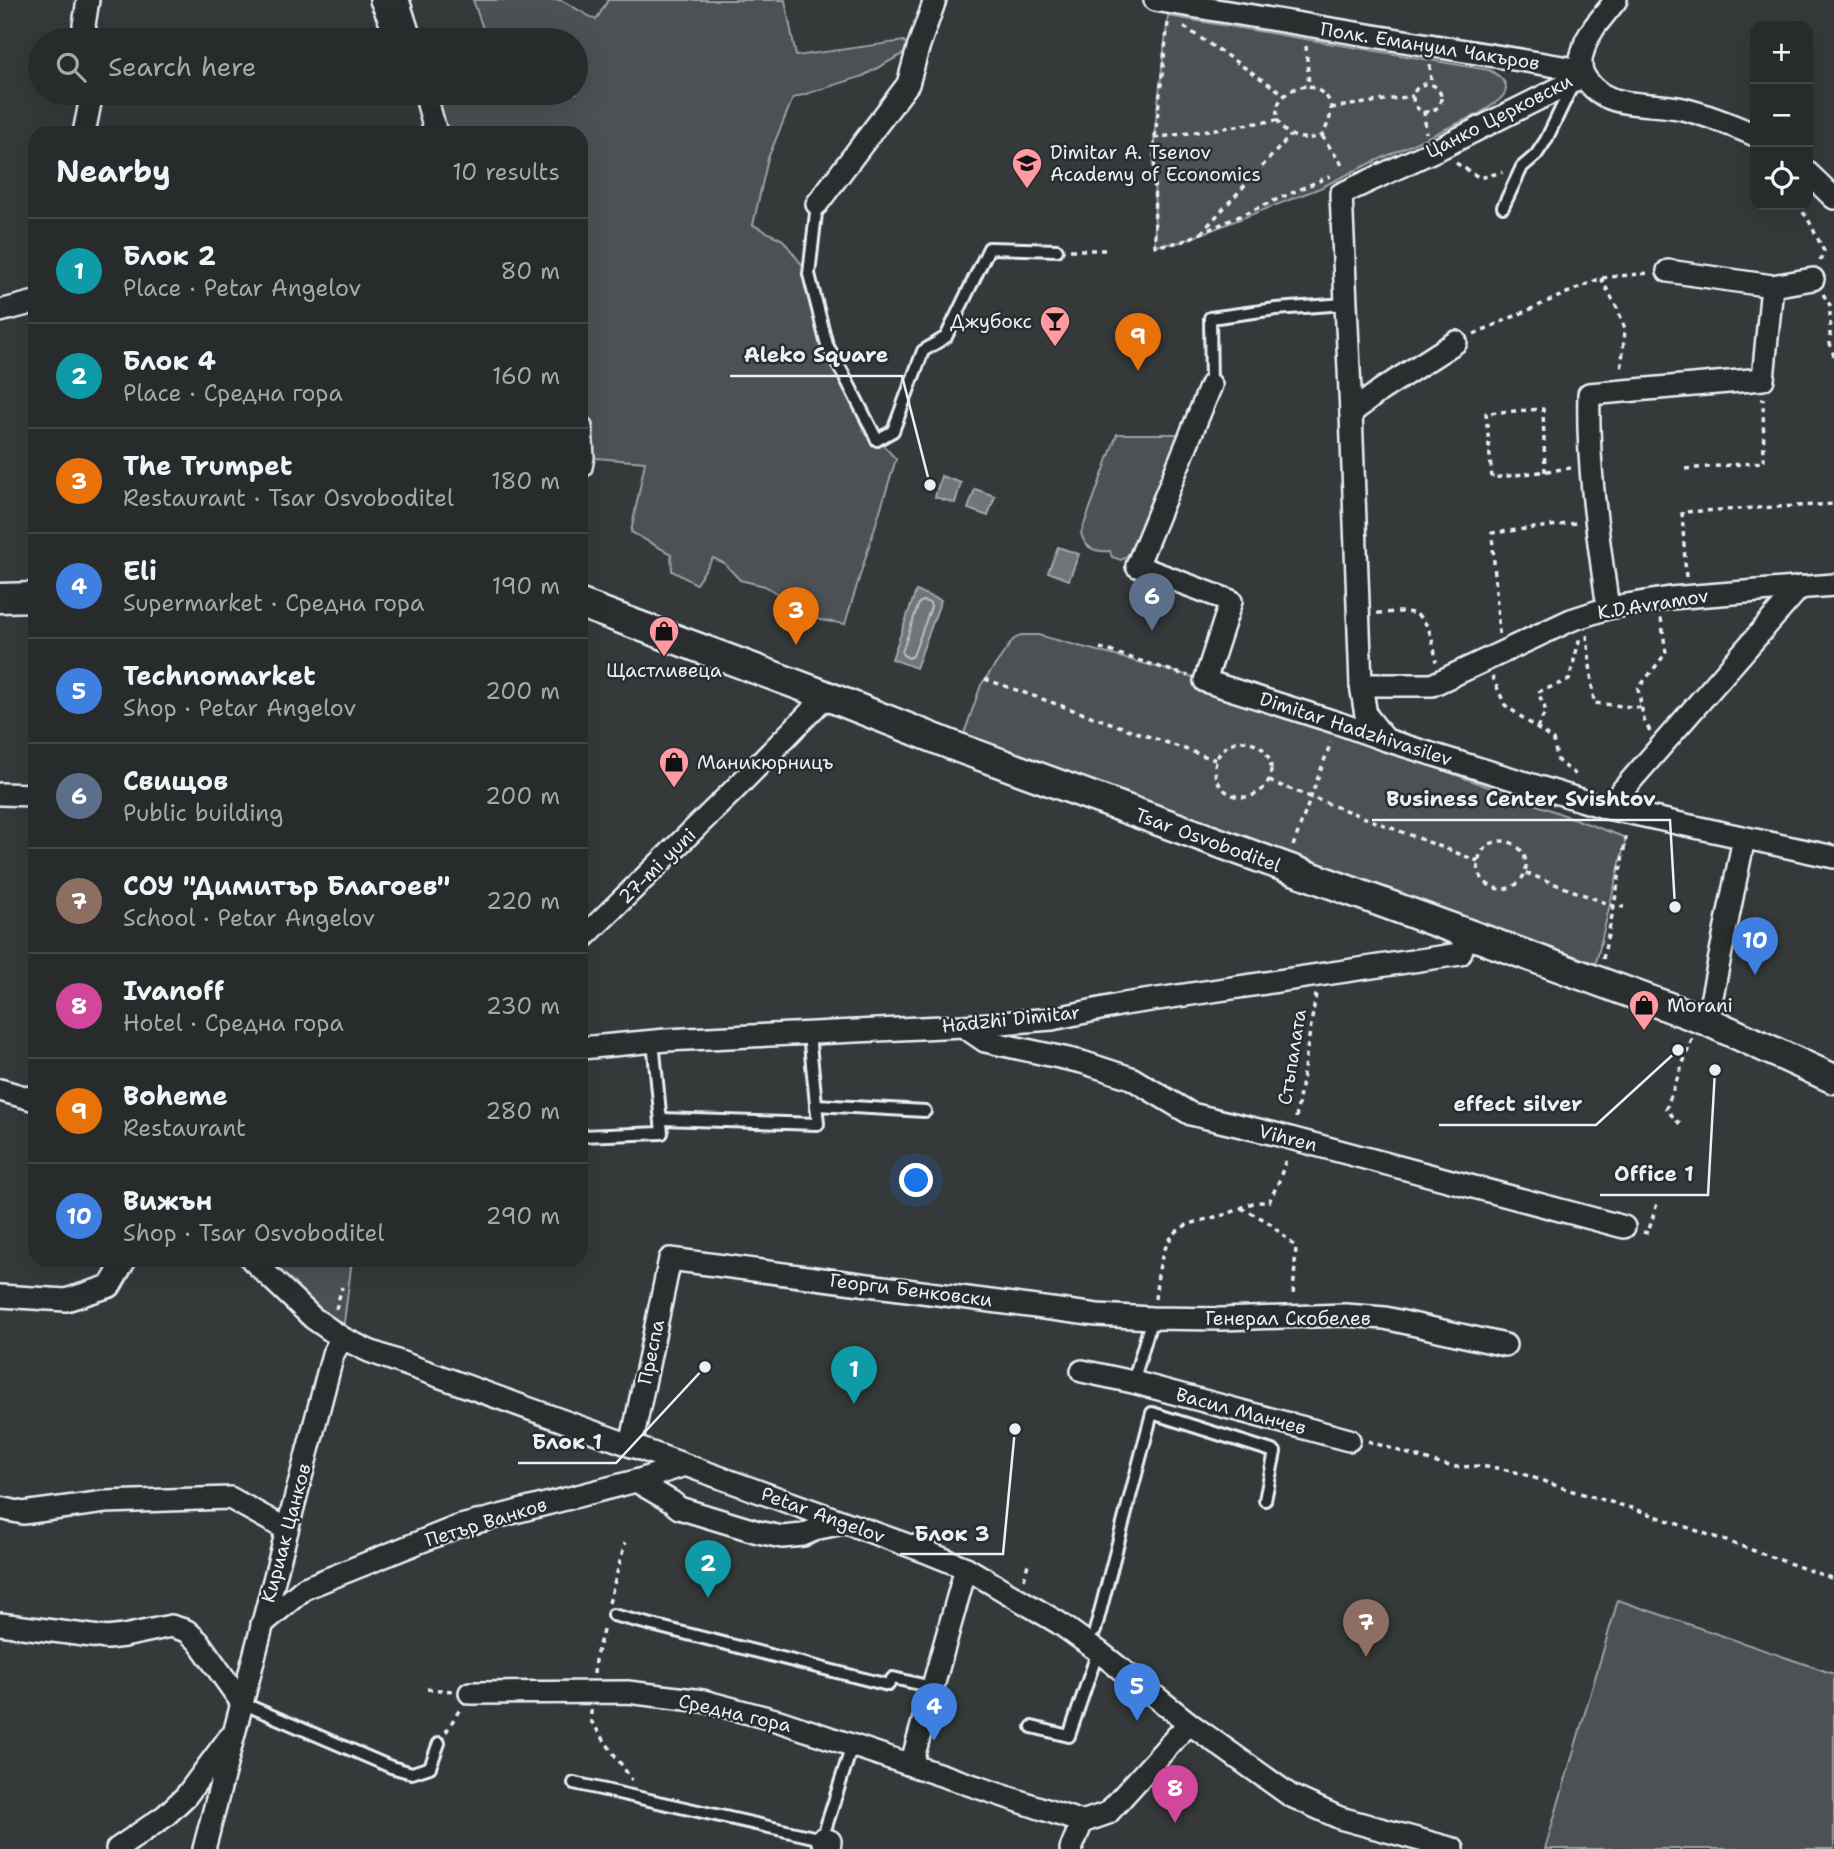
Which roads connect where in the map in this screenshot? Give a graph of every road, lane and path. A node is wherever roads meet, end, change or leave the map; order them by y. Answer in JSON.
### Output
{"nodes":[{"id":1,"x":88,"y":0,"type":"edge"},
{"id":2,"x":382,"y":0,"type":"edge"},
{"id":3,"x":398,"y":0,"type":"edge"},
{"id":4,"x":935,"y":0,"type":"edge"},
{"id":5,"x":1616,"y":0,"type":"edge"},
{"id":6,"x":1161,"y":8,"type":"edge"},
{"id":7,"x":1180,"y":24,"type":"dead end"},
{"id":8,"x":86,"y":28,"type":"edge"},
{"id":9,"x":393,"y":28,"type":"edge"},
{"id":10,"x":406,"y":28,"type":"edge"},
{"id":11,"x":1305,"y":40,"type":"dead end"},
{"id":12,"x":1578,"y":76,"type":"junction"},
{"id":13,"x":1309,"y":86,"type":"junction"},
{"id":14,"x":1284,"y":94,"type":"junction"},
{"id":15,"x":1413,"y":96,"type":"junction"},
{"id":16,"x":89,"y":105,"type":"edge"},
{"id":17,"x":428,"y":105,"type":"edge"},
{"id":18,"x":1331,"y":108,"type":"junction"},
{"id":19,"x":1424,"y":111,"type":"junction"},
{"id":20,"x":1278,"y":120,"type":"junction"},
{"id":21,"x":85,"y":126,"type":"edge"},
{"id":22,"x":434,"y":126,"type":"edge"},
{"id":23,"x":1426,"y":133,"type":"dead end"},
{"id":24,"x":1750,"y":133,"type":"edge"},
{"id":25,"x":1290,"y":136,"type":"junction"},
{"id":26,"x":1322,"y":136,"type":"junction"},
{"id":27,"x":1154,"y":138,"type":"junction"},
{"id":28,"x":1459,"y":166,"type":"dead end"},
{"id":29,"x":1345,"y":169,"type":"dead end"},
{"id":30,"x":1480,"y":177,"type":"dead end"},
{"id":31,"x":1813,"y":178,"type":"edge"},
{"id":32,"x":1337,"y":184,"type":"junction"},
{"id":33,"x":1834,"y":198,"type":"edge"},
{"id":34,"x":817,"y":204,"type":"joint"},
{"id":35,"x":1503,"y":207,"type":"dead end"},
{"id":36,"x":1199,"y":234,"type":"junction"},
{"id":37,"x":1057,"y":250,"type":"joint"},
{"id":38,"x":1110,"y":250,"type":"dead end"},
{"id":39,"x":1668,"y":271,"type":"joint"},
{"id":40,"x":1601,"y":278,"type":"junction"},
{"id":41,"x":1813,"y":279,"type":"dead end"},
{"id":42,"x":1772,"y":286,"type":"junction"},
{"id":43,"x":28,"y":304,"type":"edge"},
{"id":44,"x":1345,"y":304,"type":"junction"},
{"id":45,"x":0,"y":312,"type":"edge"},
{"id":46,"x":1456,"y":342,"type":"joint"},
{"id":47,"x":1763,"y":379,"type":"junction"},
{"id":48,"x":1211,"y":385,"type":"joint"},
{"id":49,"x":1619,"y":392,"type":"junction"},
{"id":50,"x":1352,"y":413,"type":"junction"},
{"id":51,"x":1591,"y":464,"type":"junction"},
{"id":52,"x":1685,"y":469,"type":"dead end"},
{"id":53,"x":1545,"y":472,"type":"junction"},
{"id":54,"x":1834,"y":503,"type":"edge"},
{"id":55,"x":1595,"y":520,"type":"junction"},
{"id":56,"x":1834,"y":585,"type":"edge"},
{"id":57,"x":1800,"y":587,"type":"junction"},
{"id":58,"x":28,"y":597,"type":"edge"},
{"id":59,"x":1688,"y":597,"type":"junction"},
{"id":60,"x":0,"y":598,"type":"edge"},
{"id":61,"x":1658,"y":600,"type":"junction"},
{"id":62,"x":588,"y":607,"type":"edge"},
{"id":63,"x":1608,"y":608,"type":"junction"},
{"id":64,"x":1357,"y":614,"type":"junction"},
{"id":65,"x":1586,"y":615,"type":"junction"},
{"id":66,"x":1100,"y":648,"type":"dead end"},
{"id":67,"x":1492,"y":657,"type":"junction"},
{"id":68,"x":1182,"y":674,"type":"dead end"},
{"id":69,"x":985,"y":679,"type":"dead end"},
{"id":70,"x":1361,"y":685,"type":"junction"},
{"id":71,"x":1432,"y":685,"type":"junction"},
{"id":72,"x":826,"y":696,"type":"junction"},
{"id":73,"x":1642,"y":708,"type":"junction"},
{"id":74,"x":1338,"y":723,"type":"junction"},
{"id":75,"x":1537,"y":728,"type":"junction"},
{"id":76,"x":1386,"y":740,"type":"junction"},
{"id":77,"x":1660,"y":748,"type":"junction"},
{"id":78,"x":1216,"y":760,"type":"junction"},
{"id":79,"x":1269,"y":781,"type":"junction"},
{"id":80,"x":0,"y":794,"type":"edge"},
{"id":81,"x":28,"y":795,"type":"edge"},
{"id":82,"x":1311,"y":797,"type":"junction"},
{"id":83,"x":1600,"y":805,"type":"junction"},
{"id":84,"x":1630,"y":813,"type":"junction"},
{"id":85,"x":1744,"y":838,"type":"junction"},
{"id":86,"x":1834,"y":857,"type":"edge"},
{"id":87,"x":1478,"y":861,"type":"junction"},
{"id":88,"x":1285,"y":868,"type":"junction"},
{"id":89,"x":1526,"y":873,"type":"junction"},
{"id":90,"x":1614,"y":906,"type":"junction"},
{"id":91,"x":1624,"y":907,"type":"dead end"},
{"id":92,"x":588,"y":933,"type":"edge"},
{"id":93,"x":1467,"y":934,"type":"junction"},
{"id":94,"x":1319,"y":975,"type":"junction"},
{"id":95,"x":1598,"y":982,"type":"junction"},
{"id":96,"x":963,"y":1027,"type":"junction"},
{"id":97,"x":1700,"y":1029,"type":"junction"},
{"id":98,"x":809,"y":1034,"type":"junction"},
{"id":99,"x":653,"y":1041,"type":"junction"},
{"id":100,"x":588,"y":1047,"type":"edge"},
{"id":101,"x":1834,"y":1079,"type":"edge"},
{"id":102,"x":0,"y":1090,"type":"edge"},
{"id":103,"x":28,"y":1098,"type":"edge"},
{"id":104,"x":816,"y":1105,"type":"junction"},
{"id":105,"x":925,"y":1111,"type":"dead end"},
{"id":106,"x":661,"y":1119,"type":"junction"},
{"id":107,"x":1680,"y":1124,"type":"dead end"},
{"id":108,"x":588,"y":1136,"type":"edge"},
{"id":109,"x":1292,"y":1139,"type":"junction"},
{"id":110,"x":1658,"y":1200,"type":"dead end"},
{"id":111,"x":1241,"y":1208,"type":"junction"},
{"id":112,"x":1650,"y":1224,"type":"dead end"},
{"id":113,"x":1624,"y":1227,"type":"dead end"},
{"id":114,"x":670,"y":1259,"type":"joint"},
{"id":115,"x":121,"y":1267,"type":"edge"},
{"id":116,"x":259,"y":1267,"type":"edge"},
{"id":117,"x":342,"y":1287,"type":"dead end"},
{"id":118,"x":0,"y":1296,"type":"edge"},
{"id":119,"x":334,"y":1316,"type":"dead end"},
{"id":120,"x":1293,"y":1317,"type":"junction"},
{"id":121,"x":1152,"y":1318,"type":"junction"},
{"id":122,"x":342,"y":1338,"type":"junction"},
{"id":123,"x":1505,"y":1345,"type":"dead end"},
{"id":124,"x":1082,"y":1371,"type":"dead end"},
{"id":125,"x":1133,"y":1382,"type":"junction"},
{"id":126,"x":1349,"y":1440,"type":"joint"},
{"id":127,"x":631,"y":1446,"type":"junction"},
{"id":128,"x":685,"y":1465,"type":"junction"},
{"id":129,"x":636,"y":1481,"type":"junction"},
{"id":130,"x":1265,"y":1500,"type":"dead end"},
{"id":131,"x":0,"y":1508,"type":"edge"},
{"id":132,"x":845,"y":1523,"type":"junction"},
{"id":133,"x":286,"y":1529,"type":"junction"},
{"id":134,"x":625,"y":1543,"type":"dead end"},
{"id":135,"x":1029,"y":1560,"type":"dead end"},
{"id":136,"x":966,"y":1569,"type":"junction"},
{"id":137,"x":1834,"y":1578,"type":"edge"},
{"id":138,"x":1023,"y":1581,"type":"dead end"},
{"id":139,"x":611,"y":1610,"type":"joint"},
{"id":140,"x":0,"y":1624,"type":"edge"},
{"id":141,"x":262,"y":1624,"type":"junction"},
{"id":142,"x":604,"y":1625,"type":"dead end"},
{"id":143,"x":1097,"y":1641,"type":"junction"},
{"id":144,"x":593,"y":1685,"type":"dead end"},
{"id":145,"x":932,"y":1687,"type":"junction"},
{"id":146,"x":470,"y":1693,"type":"joint"},
{"id":147,"x":242,"y":1703,"type":"junction"},
{"id":148,"x":592,"y":1709,"type":"dead end"},
{"id":149,"x":1190,"y":1724,"type":"junction"},
{"id":150,"x":1032,"y":1727,"type":"dead end"},
{"id":151,"x":235,"y":1731,"type":"junction"},
{"id":152,"x":439,"y":1743,"type":"joint"},
{"id":153,"x":852,"y":1746,"type":"junction"},
{"id":154,"x":911,"y":1765,"type":"junction"},
{"id":155,"x":574,"y":1783,"type":"dead end"},
{"id":156,"x":645,"y":1799,"type":"junction"},
{"id":157,"x":1082,"y":1822,"type":"junction"},
{"id":158,"x":1404,"y":1843,"type":"edge"},
{"id":159,"x":826,"y":1844,"type":"edge"},
{"id":160,"x":128,"y":1847,"type":"edge"},
{"id":161,"x":204,"y":1849,"type":"edge"},
{"id":162,"x":1071,"y":1849,"type":"edge"},
{"id":163,"x":1453,"y":1849,"type":"edge"}],
"edges":[{"from":1,"to":8,"type":"street"},
{"from":2,"to":9,"type":"street"},
{"from":3,"to":10,"type":"street"},
{"from":4,"to":34,"type":"street"},
{"from":5,"to":12,"type":"street","name":"Цанко Церковски"},
{"from":6,"to":12,"type":"street","name":"Полк. Емануил Чакъров"},
{"from":6,"to":27,"type":"path"},
{"from":7,"to":14,"type":"path"},
{"from":11,"to":13,"type":"path"},
{"from":12,"to":24,"type":"street"},
{"from":12,"to":32,"type":"street","name":"Цанко Церковски"},
{"from":12,"to":35,"type":"lane"},
{"from":13,"to":14,"type":"path"},
{"from":13,"to":18,"type":"path"},
{"from":14,"to":20,"type":"path"},
{"from":15,"to":18,"type":"path"},
{"from":15,"to":19,"type":"path"},
{"from":15,"to":19,"type":"path"},
{"from":16,"to":21,"type":"street"},
{"from":17,"to":22,"type":"street"},
{"from":18,"to":26,"type":"path"},
{"from":19,"to":23,"type":"path"},
{"from":20,"to":25,"type":"path"},
{"from":20,"to":27,"type":"path"},
{"from":25,"to":26,"type":"path"},
{"from":25,"to":36,"type":"path"},
{"from":26,"to":29,"type":"path"},
{"from":27,"to":36,"type":"path"},
{"from":28,"to":30,"type":"path"},
{"from":31,"to":33,"type":"street"},
{"from":32,"to":36,"type":"path"},
{"from":32,"to":44,"type":"street"},
{"from":34,"to":37,"type":"lane"},
{"from":37,"to":38,"type":"path"},
{"from":39,"to":40,"type":"path"},
{"from":39,"to":42,"type":"street"},
{"from":40,"to":46,"type":"path"},
{"from":40,"to":49,"type":"path"},
{"from":41,"to":42,"type":"street"},
{"from":42,"to":47,"type":"street"},
{"from":43,"to":45,"type":"street"},
{"from":44,"to":48,"type":"lane"},
{"from":44,"to":50,"type":"street"},
{"from":46,"to":50,"type":"street"},
{"from":47,"to":49,"type":"street"},
{"from":47,"to":52,"type":"path"},
{"from":48,"to":74,"type":"street","name":"Dimitar Hadzhivasilev"},
{"from":49,"to":51,"type":"street"},
{"from":50,"to":64,"type":"street"},
{"from":51,"to":53,"type":"path"},
{"from":51,"to":55,"type":"street"},
{"from":53,"to":53,"type":"path"},
{"from":54,"to":59,"type":"path"},
{"from":55,"to":63,"type":"street"},
{"from":55,"to":67,"type":"path"},
{"from":56,"to":57,"type":"street","name":"K.D.Avramov"},
{"from":57,"to":59,"type":"street","name":"K.D.Avramov"},
{"from":57,"to":77,"type":"street"},
{"from":58,"to":60,"type":"street"},
{"from":59,"to":61,"type":"street","name":"K.D.Avramov"},
{"from":61,"to":63,"type":"street","name":"K.D.Avramov"},
{"from":61,"to":73,"type":"path"},
{"from":62,"to":72,"type":"street","name":"Tsar Osvoboditel"},
{"from":63,"to":65,"type":"street","name":"K.D.Avramov"},
{"from":64,"to":70,"type":"street"},
{"from":64,"to":71,"type":"path"},
{"from":65,"to":67,"type":"street","name":"K.D.Avramov"},
{"from":65,"to":73,"type":"path"},
{"from":65,"to":75,"type":"path"},
{"from":66,"to":68,"type":"path"},
{"from":67,"to":71,"type":"street","name":"K.D.Avramov"},
{"from":67,"to":75,"type":"path"},
{"from":69,"to":78,"type":"path"},
{"from":70,"to":71,"type":"street","name":"K.D.Avramov"},
{"from":70,"to":76,"type":"street"},
{"from":72,"to":88,"type":"street","name":"Tsar Osvoboditel"},
{"from":72,"to":92,"type":"street"},
{"from":73,"to":77,"type":"path"},
{"from":74,"to":76,"type":"street","name":"Dimitar Hadzhivasilev"},
{"from":74,"to":82,"type":"path"},
{"from":75,"to":83,"type":"path"},
{"from":76,"to":83,"type":"street","name":"Dimitar Hadzhivasilev"},
{"from":77,"to":83,"type":"street"},
{"from":78,"to":79,"type":"path"},
{"from":78,"to":79,"type":"path"},
{"from":79,"to":82,"type":"path"},
{"from":80,"to":81,"type":"street"},
{"from":82,"to":87,"type":"path"},
{"from":82,"to":88,"type":"path"},
{"from":83,"to":84,"type":"street","name":"Dimitar Hadzhivasilev"},
{"from":84,"to":85,"type":"street","name":"Dimitar Hadzhivasilev"},
{"from":84,"to":90,"type":"path"},
{"from":85,"to":86,"type":"street","name":"Dimitar Hadzhivasilev"},
{"from":85,"to":97,"type":"street"},
{"from":87,"to":89,"type":"path"},
{"from":87,"to":89,"type":"path"},
{"from":88,"to":93,"type":"street","name":"Tsar Osvoboditel"},
{"from":89,"to":90,"type":"path"},
{"from":90,"to":91,"type":"path"},
{"from":90,"to":95,"type":"path"},
{"from":93,"to":94,"type":"street","name":"Hadzhi Dimitar"},
{"from":93,"to":95,"type":"street","name":"Tsar Osvoboditel"},
{"from":94,"to":96,"type":"street","name":"Hadzhi Dimitar"},
{"from":94,"to":109,"type":"path","name":"Стъпалата"},
{"from":95,"to":97,"type":"street","name":"Tsar Osvoboditel"},
{"from":96,"to":98,"type":"street","name":"Hadzhi Dimitar"},
{"from":96,"to":109,"type":"street","name":"Vihren"},
{"from":97,"to":101,"type":"street","name":"Tsar Osvoboditel"},
{"from":97,"to":107,"type":"path"},
{"from":98,"to":99,"type":"street","name":"Hadzhi Dimitar"},
{"from":98,"to":104,"type":"lane"},
{"from":99,"to":100,"type":"street","name":"Hadzhi Dimitar"},
{"from":99,"to":106,"type":"lane"},
{"from":102,"to":103,"type":"street"},
{"from":104,"to":105,"type":"lane"},
{"from":104,"to":106,"type":"lane"},
{"from":106,"to":108,"type":"lane"},
{"from":109,"to":111,"type":"path","name":"Стъпалата"},
{"from":109,"to":113,"type":"street","name":"Vihren"},
{"from":110,"to":112,"type":"path"},
{"from":111,"to":120,"type":"path"},
{"from":111,"to":121,"type":"path","name":"Стъпалата"},
{"from":114,"to":121,"type":"street","name":"Георги Бенковски"},
{"from":114,"to":127,"type":"street","name":"Преспа"},
{"from":115,"to":118,"type":"street"},
{"from":116,"to":122,"type":"street","name":"Petar Angelov"},
{"from":117,"to":119,"type":"path"},
{"from":120,"to":121,"type":"street","name":"Генерал Скобелев"},
{"from":120,"to":123,"type":"street","name":"Генерал Скобелев"},
{"from":121,"to":125,"type":"lane"},
{"from":122,"to":127,"type":"street","name":"Petar Angelov"},
{"from":122,"to":133,"type":"street","name":"Кириак Цанков"},
{"from":124,"to":125,"type":"street","name":"Васил Манчев"},
{"from":125,"to":126,"type":"street","name":"Васил Манчев"},
{"from":126,"to":137,"type":"path"},
{"from":127,"to":128,"type":"street","name":"Petar Angelov"},
{"from":128,"to":129,"type":"street","name":"Петър Ванков"},
{"from":128,"to":132,"type":"street","name":"Petar Angelov"},
{"from":129,"to":132,"type":"street"},
{"from":129,"to":141,"type":"street","name":"Петър Ванков"},
{"from":130,"to":143,"type":"lane"},
{"from":131,"to":133,"type":"street"},
{"from":132,"to":136,"type":"street","name":"Petar Angelov"},
{"from":133,"to":141,"type":"street","name":"Кириак Цанков"},
{"from":134,"to":139,"type":"path"},
{"from":135,"to":138,"type":"path"},
{"from":136,"to":143,"type":"street","name":"Petar Angelov"},
{"from":136,"to":145,"type":"street"},
{"from":139,"to":145,"type":"lane"},
{"from":140,"to":147,"type":"street"},
{"from":141,"to":147,"type":"street","name":"Кириак Цанков"},
{"from":142,"to":144,"type":"path"},
{"from":143,"to":149,"type":"street","name":"Petar Angelov"},
{"from":143,"to":150,"type":"lane"},
{"from":145,"to":154,"type":"street"},
{"from":146,"to":152,"type":"path"},
{"from":146,"to":153,"type":"street","name":"Средна гора"},
{"from":147,"to":151,"type":"street","name":"Кириак Цанков"},
{"from":147,"to":152,"type":"lane"},
{"from":148,"to":156,"type":"path"},
{"from":149,"to":157,"type":"street"},
{"from":149,"to":158,"type":"street","name":"Petar Angelov"},
{"from":151,"to":160,"type":"street","name":"Кириак Цанков"},
{"from":151,"to":161,"type":"street","name":"Кириак Цанков"},
{"from":153,"to":154,"type":"street","name":"Средна гора"},
{"from":153,"to":159,"type":"lane"},
{"from":154,"to":157,"type":"street","name":"Средна гора"},
{"from":155,"to":156,"type":"lane"},
{"from":156,"to":159,"type":"lane"},
{"from":157,"to":162,"type":"street"},
{"from":158,"to":163,"type":"street","name":"Petar Angelov"}]}
